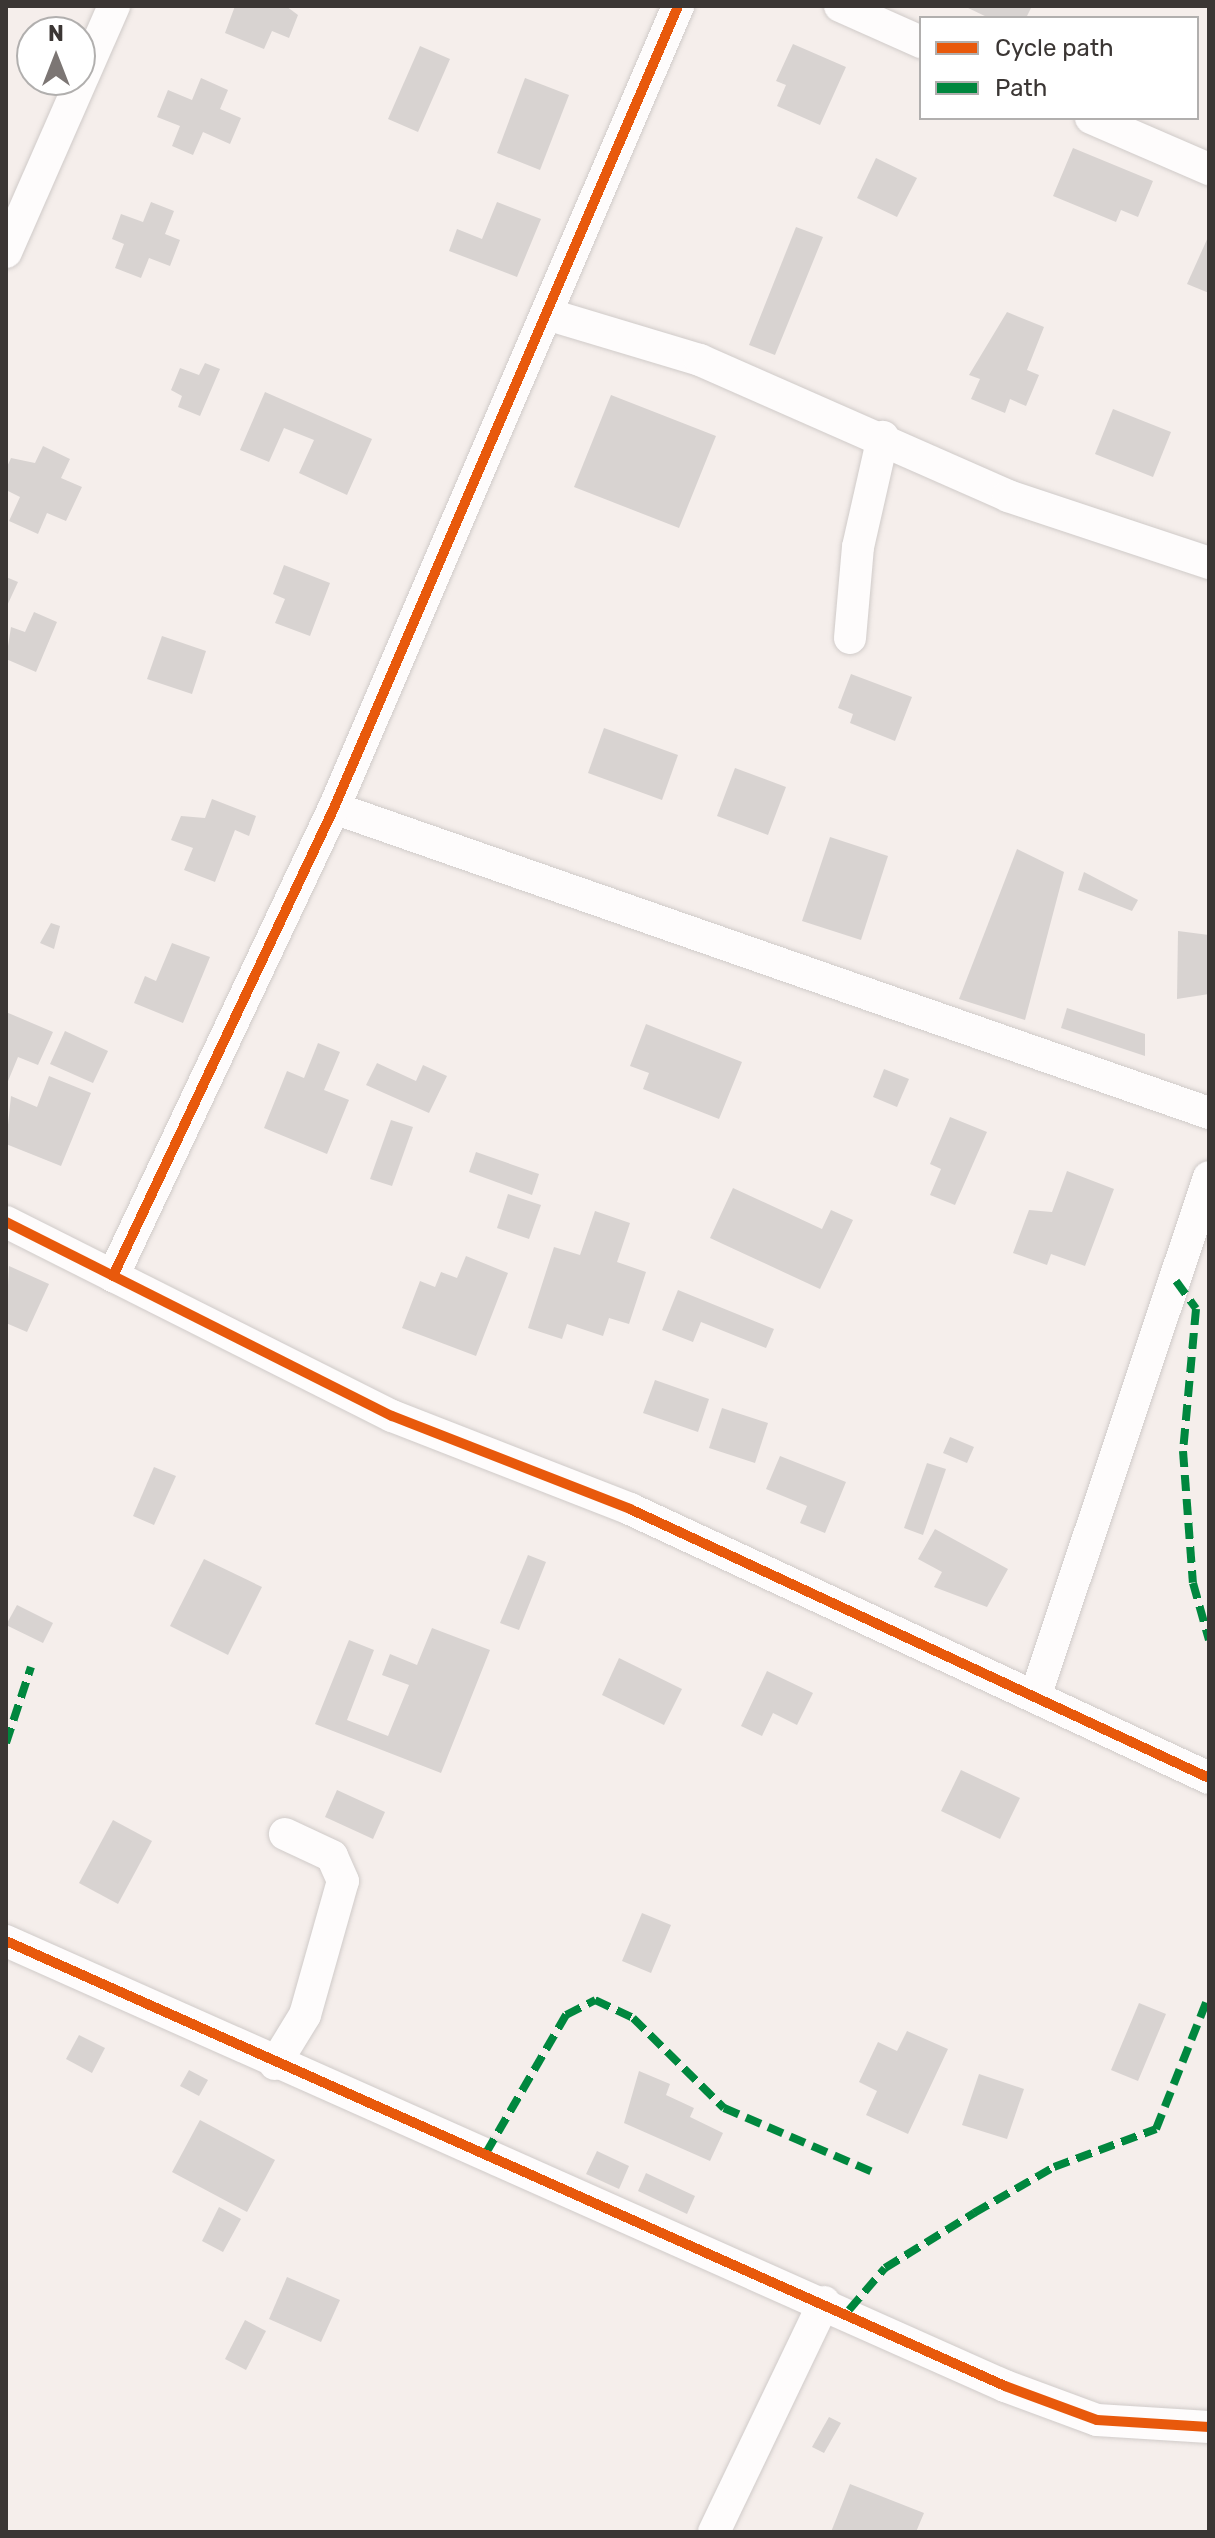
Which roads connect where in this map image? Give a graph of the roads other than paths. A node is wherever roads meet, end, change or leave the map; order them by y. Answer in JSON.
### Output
{"nodes":[{"id":1,"x":114,"y":6,"type":"edge"},
{"id":2,"x":678,"y":6,"type":"edge"},
{"id":3,"x":840,"y":6,"type":"edge"},
{"id":4,"x":919,"y":41,"type":"edge"},
{"id":5,"x":1096,"y":120,"type":"edge"},
{"id":6,"x":1209,"y":169,"type":"edge"},
{"id":7,"x":6,"y":252,"type":"edge"},
{"id":8,"x":550,"y":315,"type":"junction"},
{"id":9,"x":883,"y":437,"type":"junction"},
{"id":10,"x":1209,"y":563,"type":"edge"},
{"id":11,"x":850,"y":638,"type":"dead end"},
{"id":12,"x":334,"y":808,"type":"junction"},
{"id":13,"x":1209,"y":1113,"type":"edge"},
{"id":14,"x":1209,"y":1177,"type":"edge"},
{"id":15,"x":6,"y":1222,"type":"edge"},
{"id":16,"x":113,"y":1276,"type":"junction"},
{"id":17,"x":1036,"y":1694,"type":"junction"},
{"id":18,"x":1209,"y":1778,"type":"edge"},
{"id":19,"x":285,"y":1834,"type":"dead end"},
{"id":20,"x":6,"y":1941,"type":"edge"},
{"id":21,"x":275,"y":2064,"type":"junction"},
{"id":22,"x":824,"y":2302,"type":"junction"},
{"id":23,"x":1209,"y":2427,"type":"edge"},
{"id":24,"x":714,"y":2532,"type":"edge"}],
"edges":[{"from":1,"to":7,"type":"street"},
{"from":2,"to":8,"type":"street"},
{"from":3,"to":4,"type":"street"},
{"from":5,"to":6,"type":"street"},
{"from":8,"to":9,"type":"street"},
{"from":8,"to":12,"type":"street"},
{"from":9,"to":10,"type":"street"},
{"from":9,"to":11,"type":"street"},
{"from":12,"to":13,"type":"street"},
{"from":12,"to":16,"type":"street"},
{"from":14,"to":17,"type":"street"},
{"from":15,"to":16,"type":"street"},
{"from":16,"to":17,"type":"street"},
{"from":17,"to":18,"type":"street"},
{"from":19,"to":21,"type":"street"},
{"from":20,"to":21,"type":"street"},
{"from":21,"to":22,"type":"street"},
{"from":22,"to":23,"type":"street"},
{"from":22,"to":24,"type":"street"}]}
